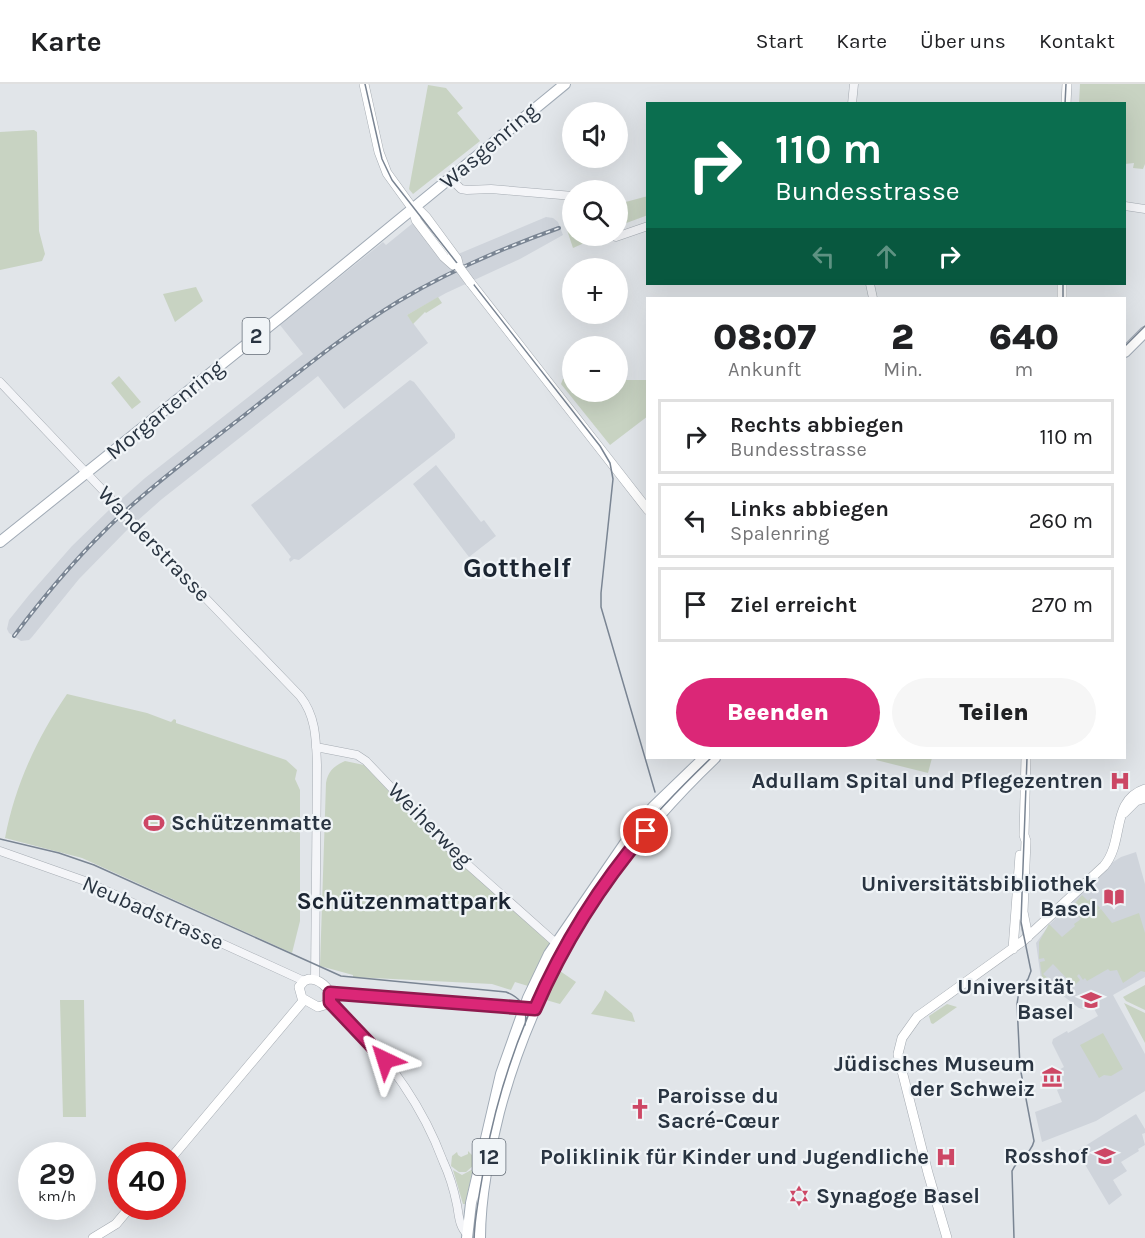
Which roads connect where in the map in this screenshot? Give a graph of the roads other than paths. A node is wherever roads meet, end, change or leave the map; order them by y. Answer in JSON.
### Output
{"nodes":[{"id":1,"x":364,"y":84,"type":"edge"},
{"id":2,"x":564,"y":84,"type":"edge"},
{"id":3,"x":854,"y":84,"type":"edge"},
{"id":4,"x":1066,"y":84,"type":"edge"},
{"id":5,"x":852,"y":102,"type":"edge"},
{"id":6,"x":1066,"y":102,"type":"edge"},
{"id":7,"x":450,"y":178,"type":"junction"},
{"id":8,"x":562,"y":195,"type":"edge"},
{"id":9,"x":1126,"y":206,"type":"edge"},
{"id":10,"x":412,"y":208,"type":"junction"},
{"id":11,"x":1145,"y":209,"type":"edge"},
{"id":12,"x":646,"y":227,"type":"edge"},
{"id":13,"x":628,"y":232,"type":"edge"},
{"id":14,"x":1145,"y":322,"type":"edge"},
{"id":15,"x":1145,"y":332,"type":"edge"},
{"id":16,"x":1126,"y":341,"type":"edge"},
{"id":17,"x":1126,"y":351,"type":"edge"},
{"id":18,"x":0,"y":382,"type":"edge"},
{"id":19,"x":87,"y":473,"type":"junction"},
{"id":20,"x":646,"y":507,"type":"edge"},
{"id":21,"x":0,"y":542,"type":"edge"},
{"id":22,"x":316,"y":747,"type":"junction"},
{"id":23,"x":703,"y":759,"type":"edge"},
{"id":24,"x":714,"y":759,"type":"edge"},
{"id":25,"x":1026,"y":759,"type":"edge"},
{"id":26,"x":1145,"y":789,"type":"edge"},
{"id":27,"x":1145,"y":798,"type":"edge"},
{"id":28,"x":1127,"y":805,"type":"junction"},
{"id":29,"x":1024,"y":835,"type":"junction"},
{"id":30,"x":0,"y":851,"type":"edge"},
{"id":31,"x":1024,"y":921,"type":"junction"},
{"id":32,"x":1043,"y":924,"type":"junction"},
{"id":33,"x":1014,"y":929,"type":"junction"},
{"id":34,"x":1026,"y":939,"type":"junction"},
{"id":35,"x":557,"y":944,"type":"junction"},
{"id":36,"x":1013,"y":949,"type":"junction"},
{"id":37,"x":315,"y":979,"type":"junction"},
{"id":38,"x":304,"y":981,"type":"junction"},
{"id":39,"x":330,"y":998,"type":"junction"},
{"id":40,"x":304,"y":1000,"type":"junction"},
{"id":41,"x":531,"y":1008,"type":"junction"},
{"id":42,"x":184,"y":1142,"type":"edge"},
{"id":43,"x":456,"y":1204,"type":"junction"},
{"id":44,"x":119,"y":1220,"type":"edge"},
{"id":45,"x":469,"y":1221,"type":"junction"},
{"id":46,"x":467,"y":1236,"type":"edge"},
{"id":47,"x":947,"y":1237,"type":"edge"},
{"id":48,"x":93,"y":1238,"type":"edge"},
{"id":49,"x":480,"y":1238,"type":"edge"}],
"edges":[{"from":1,"to":10,"type":"main road"},
{"from":2,"to":7,"type":"main road","name":"Wasgenring","number":"2"},
{"from":3,"to":5,"type":"street"},
{"from":4,"to":6,"type":"main road"},
{"from":7,"to":8,"type":"street"},
{"from":7,"to":10,"type":"main road","name":"Wasgenring","number":"2"},
{"from":9,"to":11,"type":"street"},
{"from":10,"to":19,"type":"main road","name":"Morgartenring","number":"2"},
{"from":10,"to":20,"type":"main road","bridge":true},
{"from":12,"to":13,"type":"street"},
{"from":14,"to":16,"type":"main road"},
{"from":15,"to":17,"type":"main road"},
{"from":18,"to":19,"type":"street","name":"Wanderstrasse"},
{"from":19,"to":21,"type":"main road","name":"Morgartenring","number":"2"},
{"from":19,"to":22,"type":"street","name":"Wanderstrasse","bridge":true},
{"from":22,"to":35,"type":"street","name":"Weiherweg"},
{"from":22,"to":37,"type":"street"},
{"from":23,"to":35,"type":"main road","number":"12"},
{"from":24,"to":41,"type":"main road","number":"12"},
{"from":25,"to":29,"type":"main road"},
{"from":26,"to":28,"type":"main road"},
{"from":27,"to":28,"type":"main road"},
{"from":28,"to":32,"type":"main road"},
{"from":29,"to":31,"type":"main road"},
{"from":29,"to":33,"type":"main road"},
{"from":30,"to":38,"type":"street","name":"Neubadstrasse"},
{"from":31,"to":32,"type":"main road"},
{"from":31,"to":34,"type":"main road"},
{"from":32,"to":34,"type":"main road"},
{"from":33,"to":34,"type":"main road"},
{"from":33,"to":36,"type":"main road"},
{"from":34,"to":36,"type":"main road"},
{"from":35,"to":41,"type":"main road","number":"12"},
{"from":36,"to":47,"type":"main road"},
{"from":37,"to":38,"type":"main road"},
{"from":37,"to":39,"type":"main road"},
{"from":38,"to":40,"type":"main road"},
{"from":39,"to":40,"type":"main road"},
{"from":39,"to":41,"type":"main road"},
{"from":39,"to":43,"type":"street"},
{"from":40,"to":42,"type":"main road"},
{"from":41,"to":45,"type":"main road","number":"12"},
{"from":41,"to":49,"type":"main road","number":"12"},
{"from":43,"to":45,"type":"street"},
{"from":43,"to":46,"type":"street"},
{"from":44,"to":48,"type":"main road"},
{"from":45,"to":46,"type":"main road","number":"12"}]}
